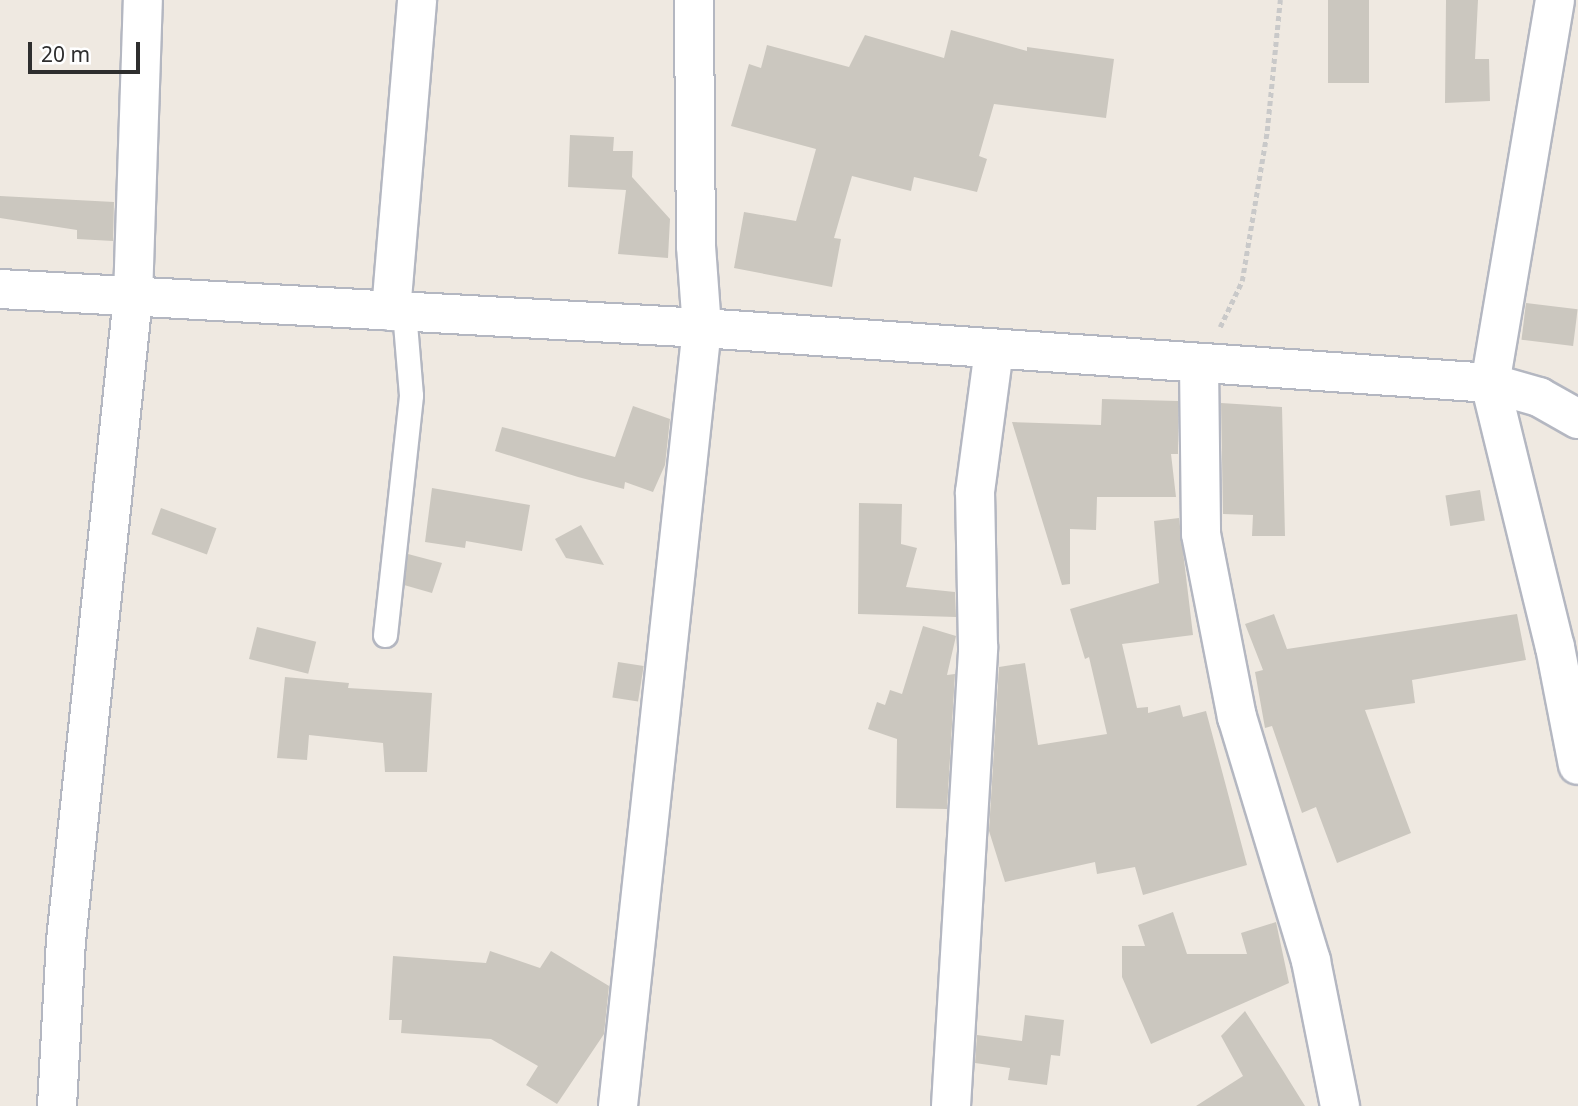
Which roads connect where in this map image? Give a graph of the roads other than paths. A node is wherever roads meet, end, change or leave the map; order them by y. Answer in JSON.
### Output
{"nodes":[{"id":1,"x":143,"y":0,"type":"edge"},
{"id":2,"x":417,"y":0,"type":"edge"},
{"id":3,"x":694,"y":0,"type":"edge"},
{"id":4,"x":1555,"y":0,"type":"edge"},
{"id":5,"x":0,"y":289,"type":"edge"},
{"id":6,"x":133,"y":297,"type":"junction"},
{"id":7,"x":398,"y":311,"type":"junction"},
{"id":8,"x":702,"y":328,"type":"junction"},
{"id":9,"x":994,"y":350,"type":"junction"},
{"id":10,"x":1199,"y":365,"type":"junction"},
{"id":11,"x":1490,"y":383,"type":"junction"},
{"id":12,"x":1578,"y":419,"type":"edge"},
{"id":13,"x":385,"y":635,"type":"dead end"},
{"id":14,"x":1578,"y":765,"type":"edge"},
{"id":15,"x":57,"y":1106,"type":"edge"},
{"id":16,"x":618,"y":1106,"type":"edge"},
{"id":17,"x":951,"y":1106,"type":"edge"},
{"id":18,"x":1340,"y":1106,"type":"edge"}],
"edges":[{"from":1,"to":6,"type":"street"},
{"from":2,"to":7,"type":"street"},
{"from":3,"to":8,"type":"street"},
{"from":4,"to":11,"type":"street"},
{"from":5,"to":6,"type":"street"},
{"from":6,"to":7,"type":"street"},
{"from":6,"to":15,"type":"street"},
{"from":7,"to":8,"type":"street"},
{"from":7,"to":13,"type":"lane"},
{"from":8,"to":9,"type":"street"},
{"from":8,"to":16,"type":"street"},
{"from":9,"to":10,"type":"street"},
{"from":9,"to":17,"type":"street"},
{"from":10,"to":11,"type":"street"},
{"from":10,"to":18,"type":"street"},
{"from":11,"to":12,"type":"street"},
{"from":11,"to":14,"type":"street"}]}
